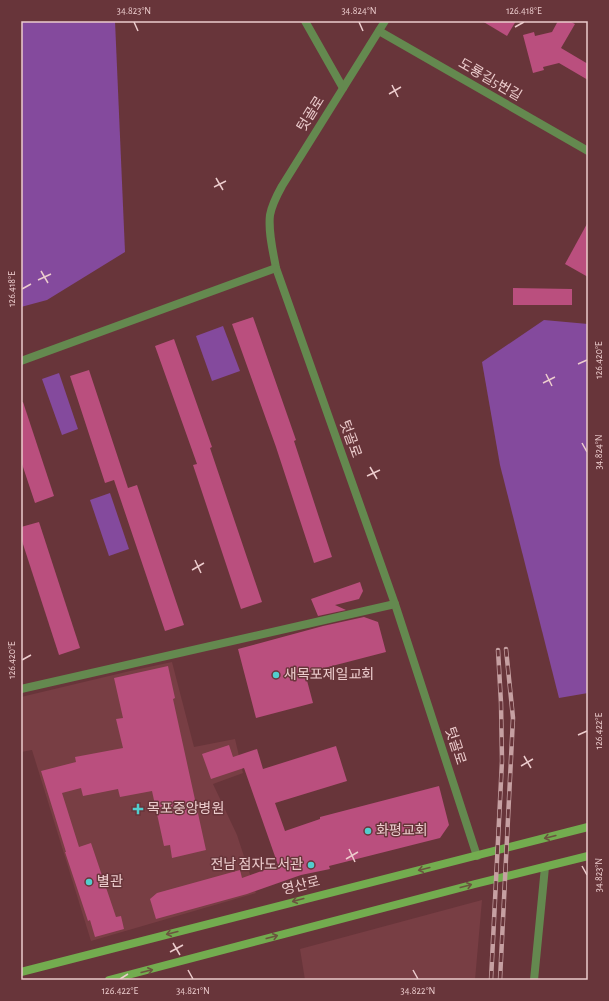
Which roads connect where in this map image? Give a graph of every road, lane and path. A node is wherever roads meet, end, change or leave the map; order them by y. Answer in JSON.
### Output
{"nodes":[{"id":1,"x":305,"y":21,"type":"edge"},
{"id":2,"x":385,"y":21,"type":"edge"},
{"id":3,"x":379,"y":31,"type":"junction"},
{"id":4,"x":343,"y":88,"type":"junction"},
{"id":5,"x":588,"y":151,"type":"edge"},
{"id":6,"x":276,"y":268,"type":"junction"},
{"id":7,"x":21,"y":361,"type":"edge"},
{"id":8,"x":395,"y":604,"type":"junction"},
{"id":9,"x":21,"y":689,"type":"edge"},
{"id":10,"x":588,"y":827,"type":"edge"},
{"id":11,"x":477,"y":856,"type":"junction"},
{"id":12,"x":588,"y":856,"type":"edge"},
{"id":13,"x":545,"y":867,"type":"junction"},
{"id":14,"x":21,"y":972,"type":"edge"},
{"id":15,"x":109,"y":980,"type":"edge"},
{"id":16,"x":534,"y":980,"type":"edge"}],
"edges":[{"from":1,"to":4,"type":"street","name":"텃골로"},
{"from":2,"to":3,"type":"street","name":"텃골로"},
{"from":3,"to":4,"type":"street","name":"텃골로"},
{"from":3,"to":5,"type":"street","name":"도룡길5번길"},
{"from":4,"to":6,"type":"street","name":"텃골로"},
{"from":6,"to":7,"type":"street"},
{"from":6,"to":8,"type":"street","name":"텃골로"},
{"from":8,"to":9,"type":"street"},
{"from":8,"to":11,"type":"street","name":"텃골로"},
{"from":10,"to":11,"type":"street","name":"영산로","one_way":true},
{"from":11,"to":14,"type":"street","name":"영산로","one_way":true},
{"from":12,"to":13,"type":"street"},
{"from":15,"to":13,"type":"street","one_way":true},
{"from":13,"to":16,"type":"street"}]}
